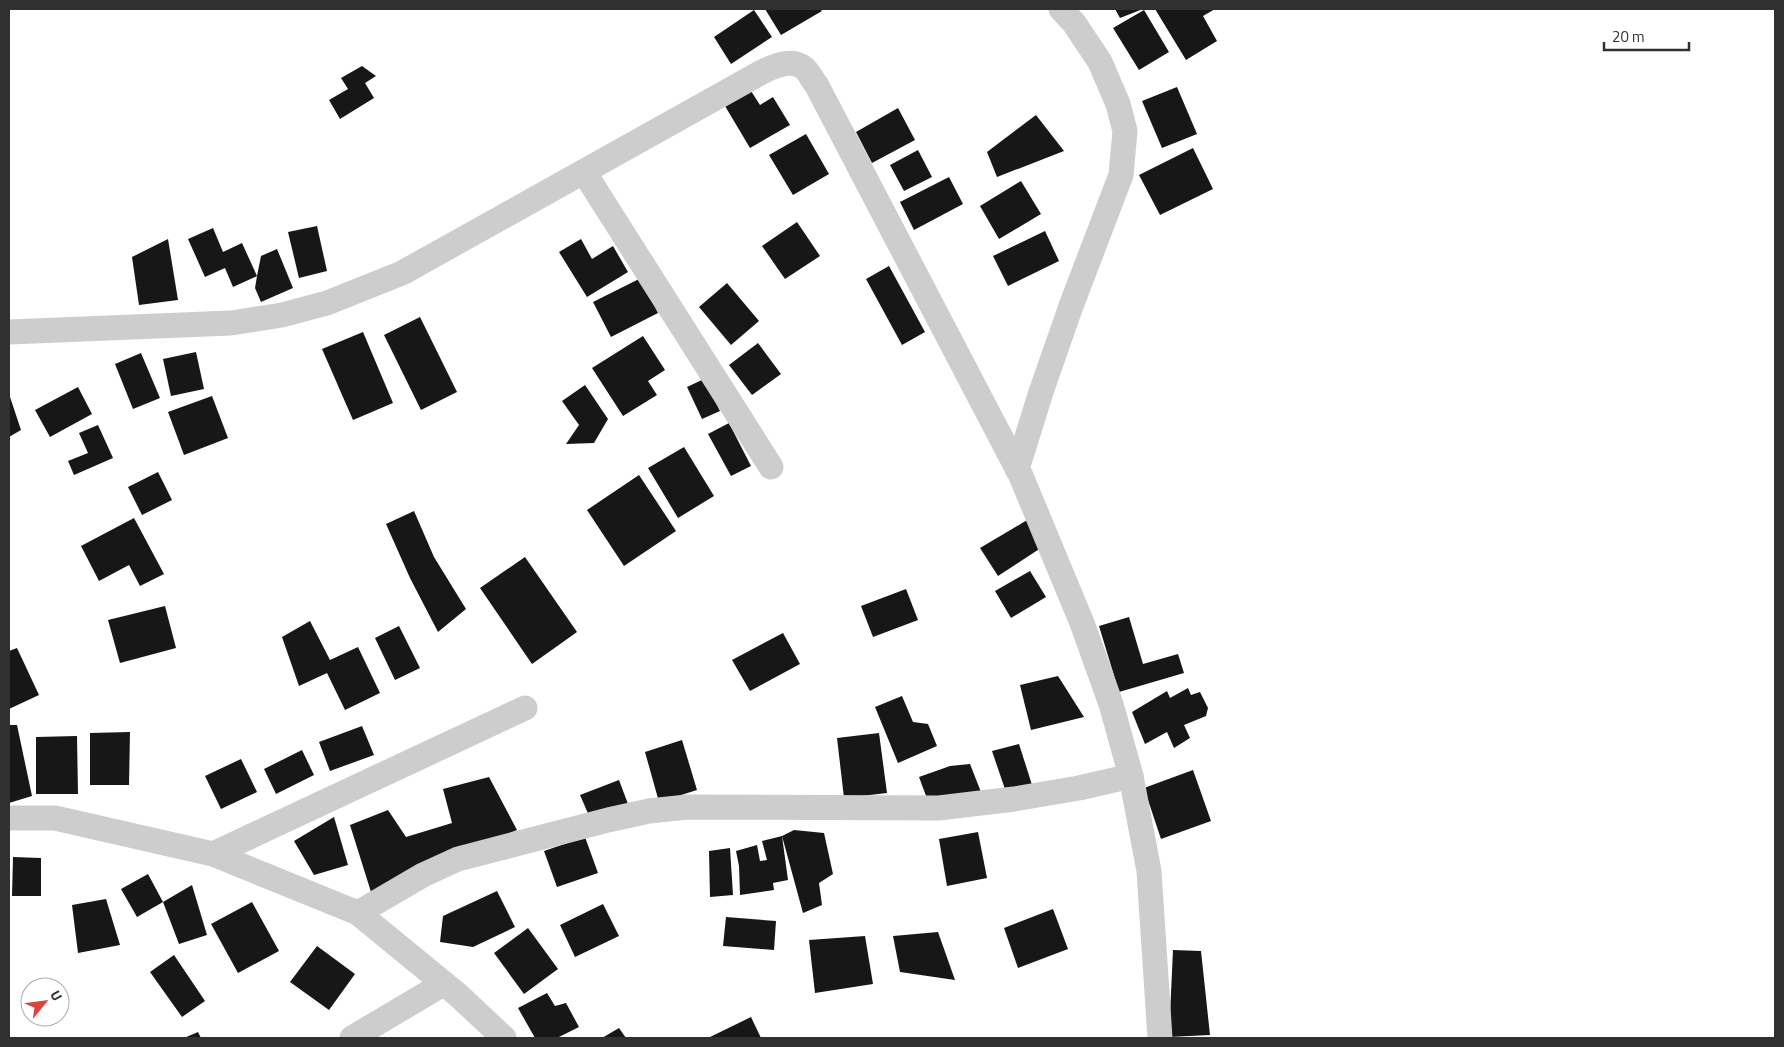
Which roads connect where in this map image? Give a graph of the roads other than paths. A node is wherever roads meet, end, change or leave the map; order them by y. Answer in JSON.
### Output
{"nodes":[{"id":1,"x":1061,"y":9,"type":"edge"},
{"id":2,"x":584,"y":172,"type":"junction"},
{"id":3,"x":9,"y":332,"type":"edge"},
{"id":4,"x":771,"y":467,"type":"dead end"},
{"id":5,"x":1017,"y":469,"type":"junction"},
{"id":6,"x":525,"y":708,"type":"dead end"},
{"id":7,"x":1131,"y":776,"type":"junction"},
{"id":8,"x":9,"y":818,"type":"edge"},
{"id":9,"x":213,"y":854,"type":"junction"},
{"id":10,"x":358,"y":913,"type":"junction"},
{"id":11,"x":443,"y":984,"type":"junction"},
{"id":12,"x":352,"y":1038,"type":"edge"},
{"id":13,"x":504,"y":1038,"type":"edge"},
{"id":14,"x":1160,"y":1038,"type":"edge"}],
"edges":[{"from":1,"to":5,"type":"street"},
{"from":2,"to":3,"type":"street"},
{"from":2,"to":4,"type":"street"},
{"from":2,"to":5,"type":"street"},
{"from":5,"to":7,"type":"street"},
{"from":6,"to":9,"type":"street"},
{"from":7,"to":10,"type":"street"},
{"from":7,"to":14,"type":"street"},
{"from":8,"to":9,"type":"street"},
{"from":9,"to":10,"type":"street"},
{"from":10,"to":11,"type":"street"},
{"from":11,"to":12,"type":"street"},
{"from":11,"to":13,"type":"street"}]}
